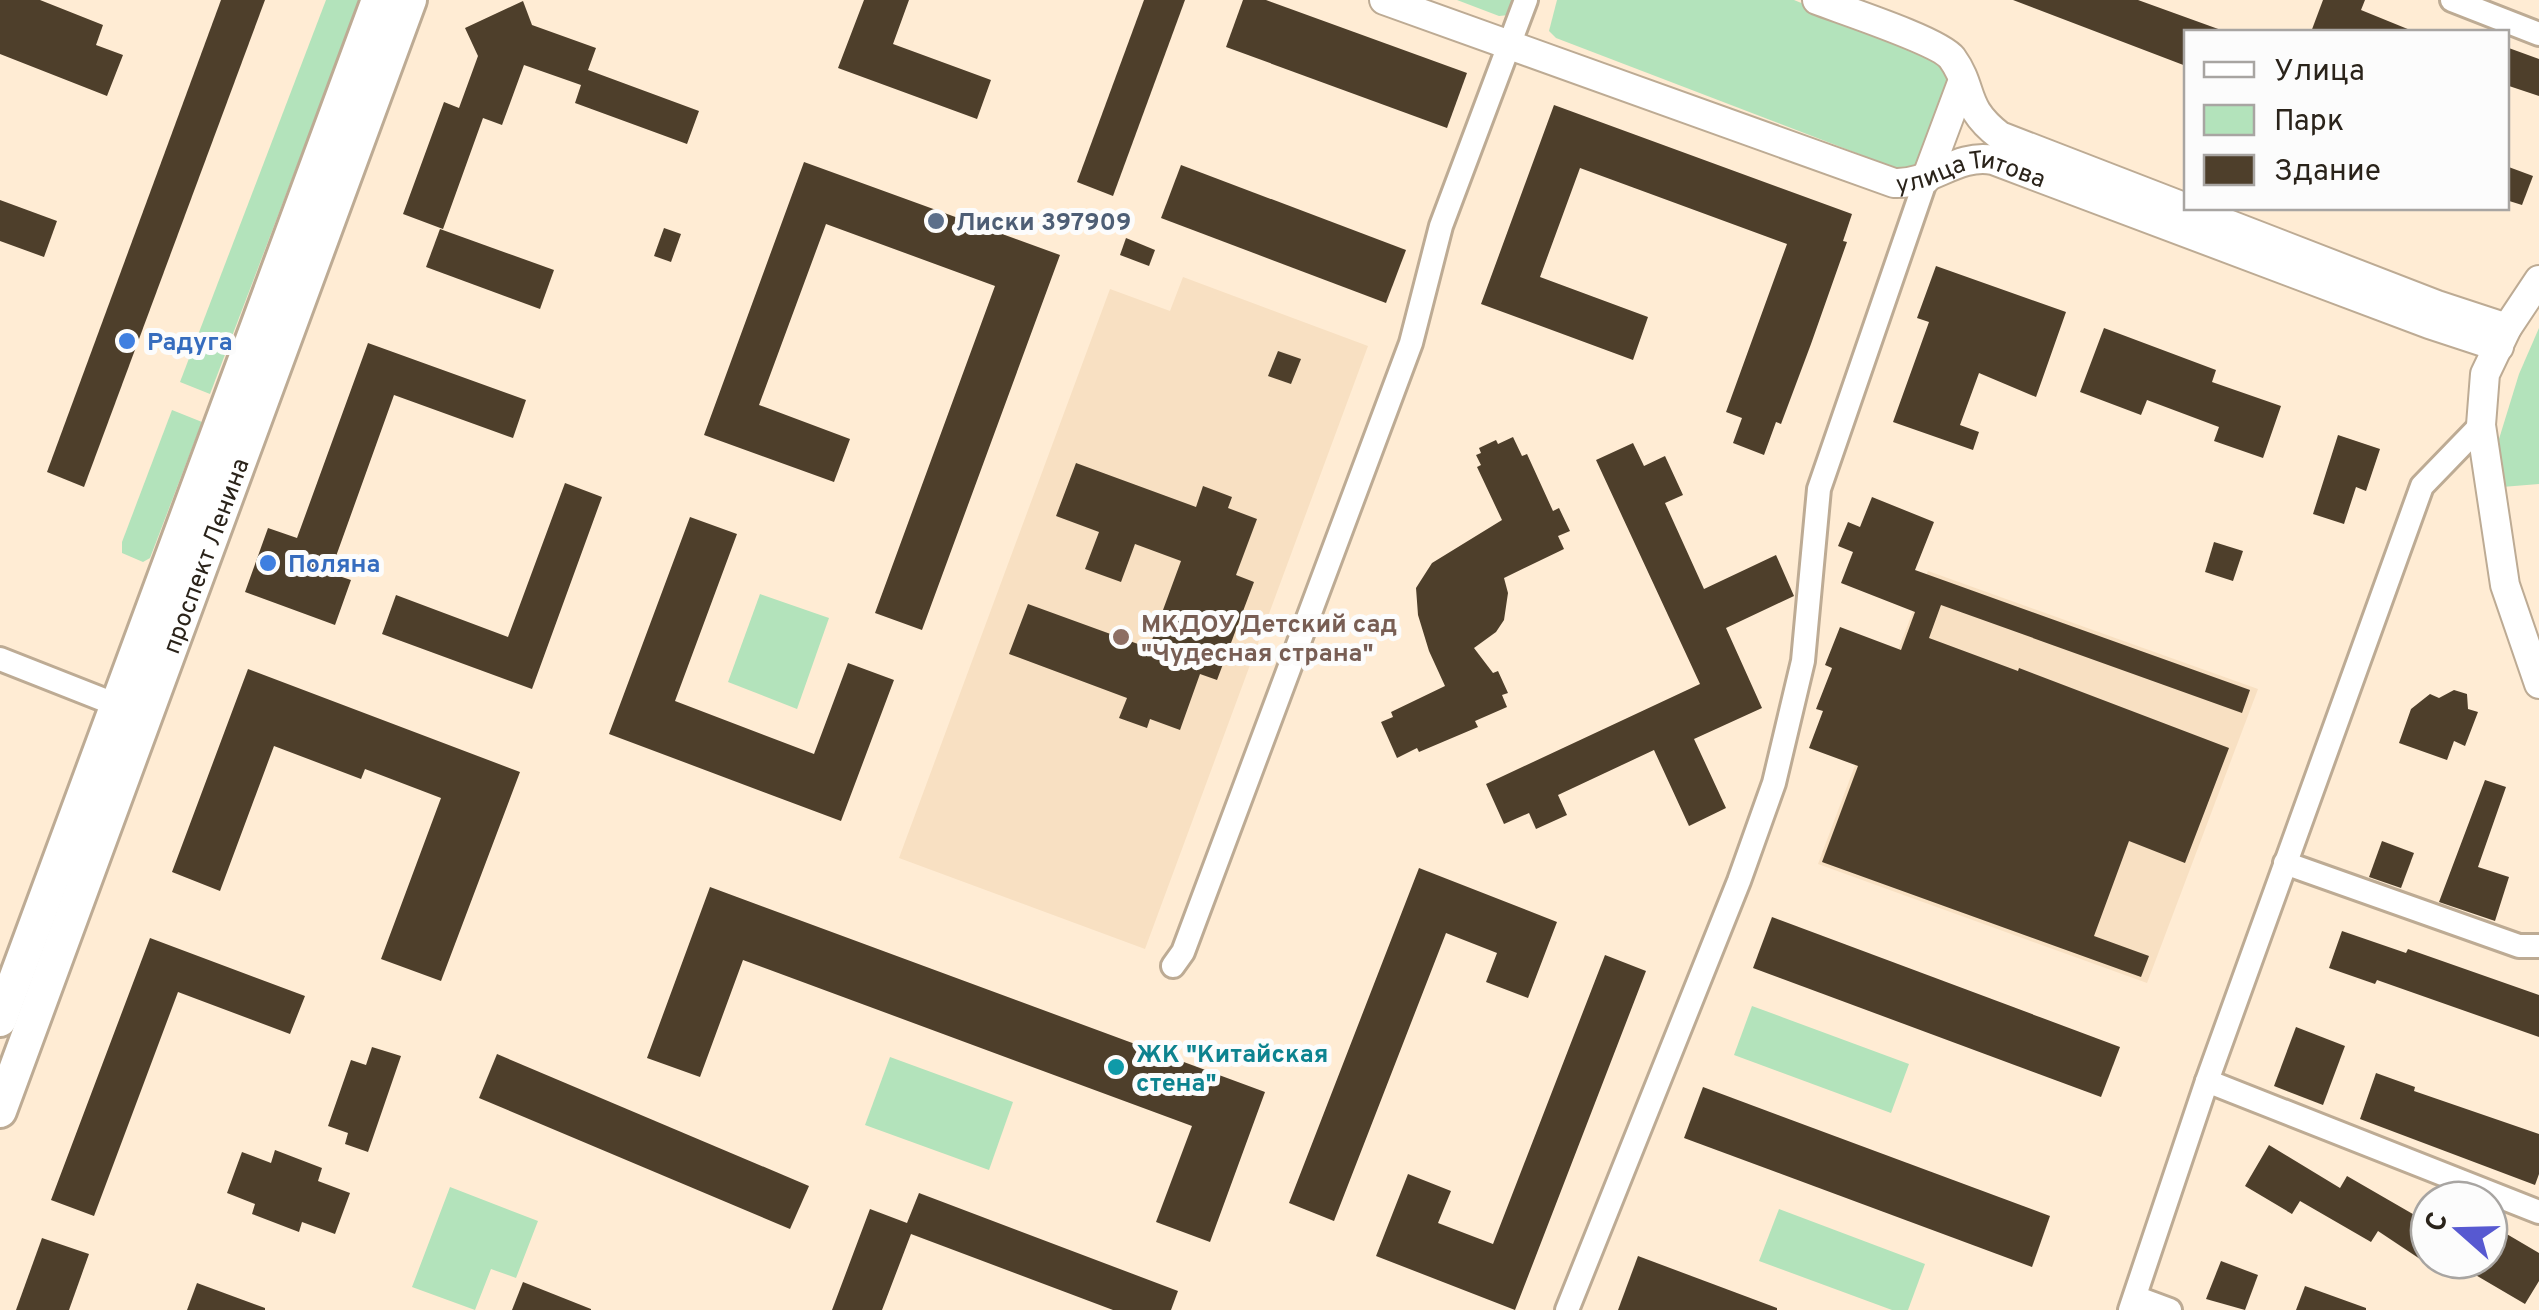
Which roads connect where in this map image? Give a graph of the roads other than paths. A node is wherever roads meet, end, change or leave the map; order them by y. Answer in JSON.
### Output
{"nodes":[{"id":1,"x":378,"y":0,"type":"edge"},
{"id":2,"x":410,"y":0,"type":"edge"},
{"id":3,"x":1384,"y":0,"type":"edge"},
{"id":4,"x":1526,"y":0,"type":"edge"},
{"id":5,"x":1817,"y":0,"type":"edge"},
{"id":6,"x":2452,"y":0,"type":"edge"},
{"id":7,"x":2539,"y":34,"type":"edge"},
{"id":8,"x":1507,"y":45,"type":"junction"},
{"id":9,"x":1962,"y":80,"type":"junction"},
{"id":10,"x":1926,"y":179,"type":"junction"},
{"id":11,"x":1894,"y":183,"type":"junction"},
{"id":12,"x":2184,"y":207,"type":"edge"},
{"id":13,"x":2191,"y":210,"type":"edge"},
{"id":14,"x":1910,"y":220,"type":"junction"},
{"id":15,"x":2539,"y":280,"type":"edge"},
{"id":16,"x":2503,"y":338,"type":"junction"},
{"id":17,"x":2481,"y":425,"type":"junction"},
{"id":18,"x":0,"y":658,"type":"edge"},
{"id":19,"x":2539,"y":684,"type":"edge"},
{"id":20,"x":131,"y":711,"type":"junction"},
{"id":21,"x":2285,"y":863,"type":"junction"},
{"id":22,"x":2539,"y":946,"type":"edge"},
{"id":23,"x":1173,"y":966,"type":"dead end"},
{"id":24,"x":0,"y":1020,"type":"edge"},
{"id":25,"x":2208,"y":1081,"type":"junction"},
{"id":26,"x":0,"y":1111,"type":"edge"},
{"id":27,"x":2539,"y":1212,"type":"edge"},
{"id":28,"x":2133,"y":1303,"type":"edge"},
{"id":29,"x":1567,"y":1310,"type":"edge"},
{"id":30,"x":2170,"y":1310,"type":"edge"}],
"edges":[{"from":1,"to":20,"type":"main road","name":"проспект Ленина"},
{"from":2,"to":20,"type":"main road","name":"проспект Ленина"},
{"from":3,"to":8,"type":"street","name":"улица Титова"},
{"from":4,"to":8,"type":"street"},
{"from":5,"to":9,"type":"street","name":"улица Титова"},
{"from":6,"to":7,"type":"street"},
{"from":8,"to":11,"type":"street","name":"улица Титова"},
{"from":8,"to":23,"type":"street"},
{"from":9,"to":10,"type":"street"},
{"from":9,"to":12,"type":"street","name":"улица Титова"},
{"from":10,"to":11,"type":"street","name":"улица Титова"},
{"from":10,"to":14,"type":"street"},
{"from":10,"to":16,"type":"street","name":"улица Титова"},
{"from":11,"to":14,"type":"street"},
{"from":13,"to":16,"type":"street","name":"улица Титова"},
{"from":14,"to":29,"type":"street"},
{"from":15,"to":16,"type":"street"},
{"from":16,"to":17,"type":"street"},
{"from":17,"to":19,"type":"street"},
{"from":17,"to":21,"type":"street"},
{"from":18,"to":20,"type":"street"},
{"from":20,"to":24,"type":"main road","name":"проспект Ленина"},
{"from":20,"to":26,"type":"main road","name":"проспект Ленина"},
{"from":21,"to":22,"type":"street"},
{"from":21,"to":25,"type":"street"},
{"from":25,"to":27,"type":"street"},
{"from":25,"to":28,"type":"street"},
{"from":28,"to":30,"type":"street"}]}
